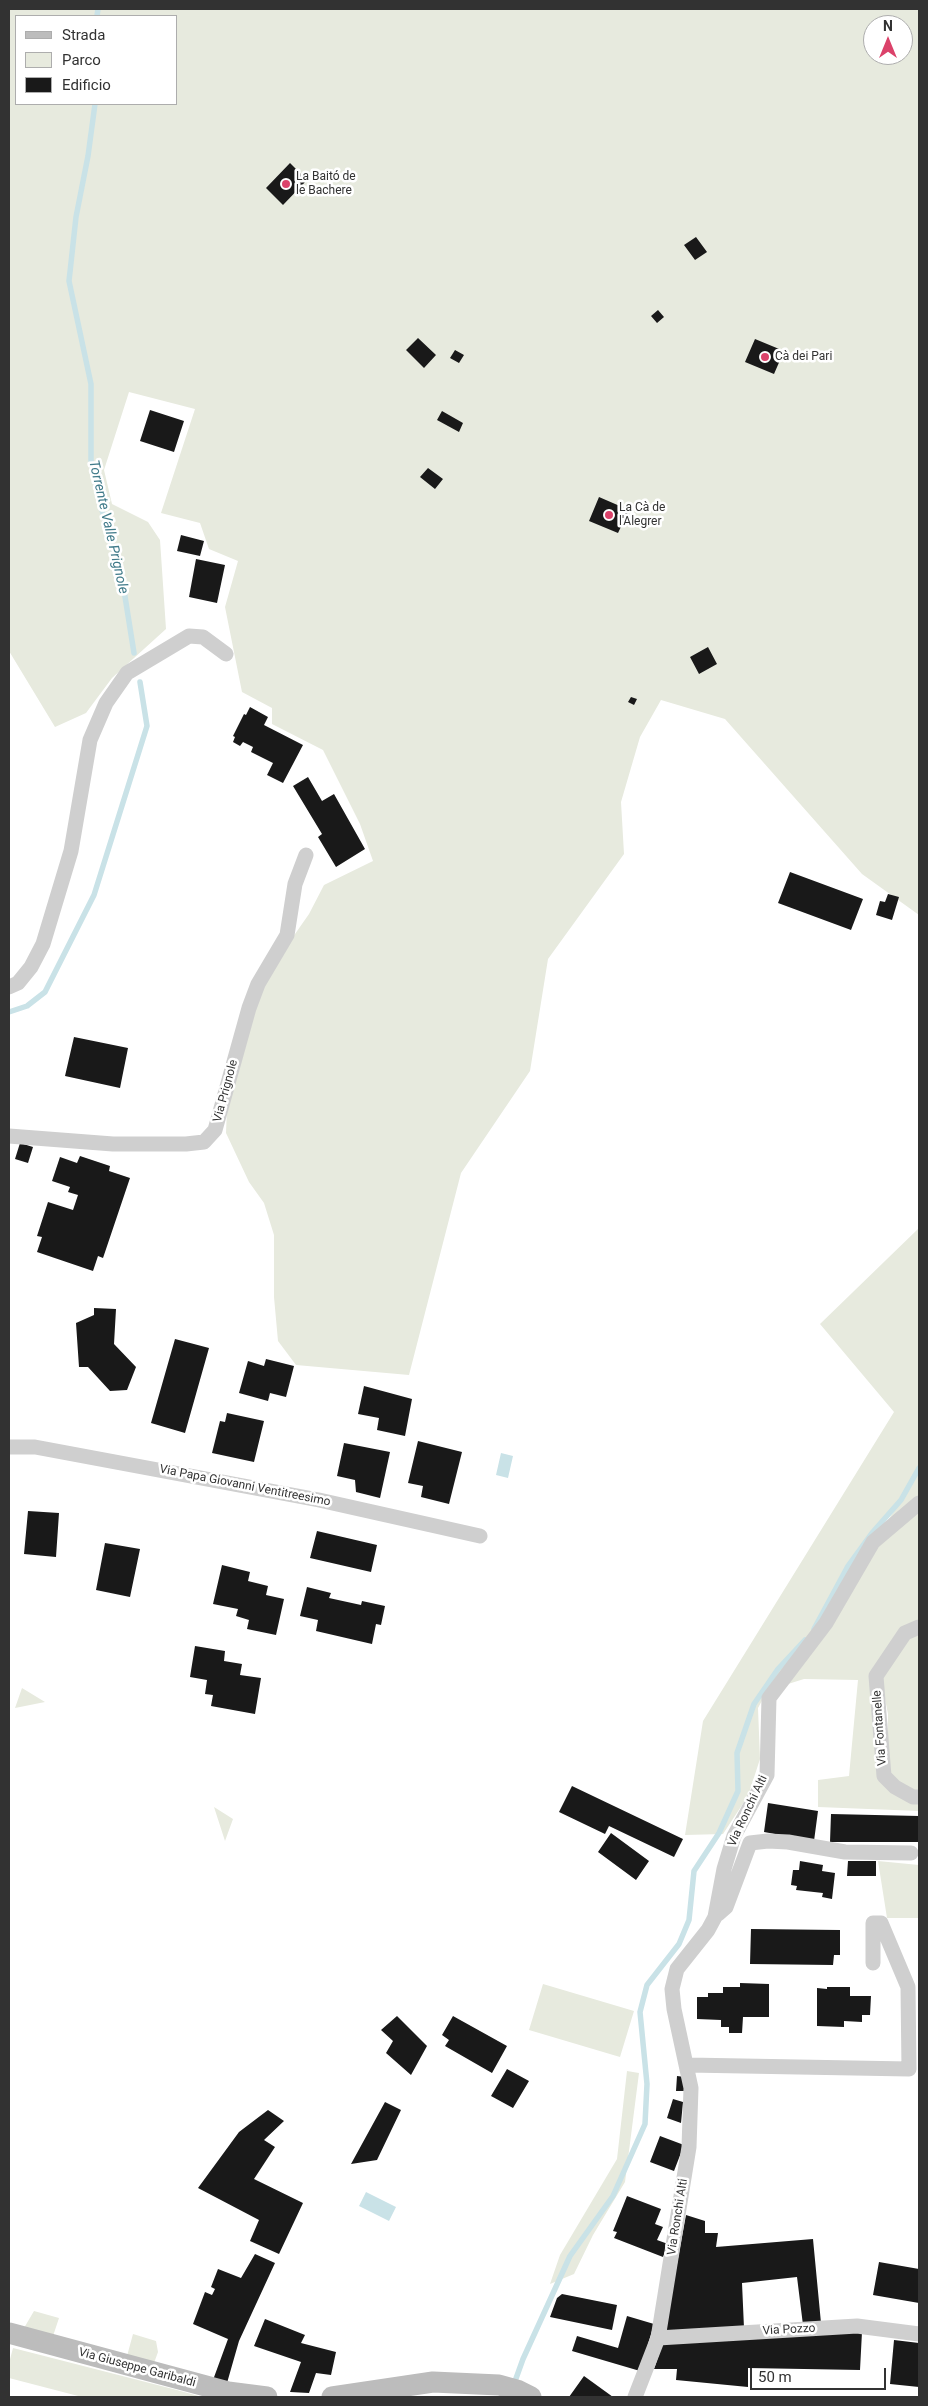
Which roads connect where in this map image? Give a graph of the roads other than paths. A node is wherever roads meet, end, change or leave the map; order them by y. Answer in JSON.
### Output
{"nodes":[{"id":1,"x":226,"y":654,"type":"dead end"},
{"id":2,"x":306,"y":854,"type":"dead end"},
{"id":3,"x":9,"y":987,"type":"edge"},
{"id":4,"x":9,"y":1136,"type":"edge"},
{"id":5,"x":9,"y":1447,"type":"edge"},
{"id":6,"x":919,"y":1503,"type":"edge"},
{"id":7,"x":480,"y":1536,"type":"dead end"},
{"id":8,"x":919,"y":1627,"type":"edge"},
{"id":9,"x":919,"y":1797,"type":"edge"},
{"id":10,"x":910,"y":1853,"type":"dead end"},
{"id":11,"x":715,"y":1916,"type":"junction"},
{"id":12,"x":873,"y":1963,"type":"dead end"},
{"id":13,"x":688,"y":2065,"type":"junction"},
{"id":14,"x":9,"y":2333,"type":"edge"},
{"id":15,"x":919,"y":2334,"type":"edge"},
{"id":16,"x":658,"y":2338,"type":"junction"},
{"id":17,"x":529,"y":2396,"type":"edge"},
{"id":18,"x":267,"y":2397,"type":"edge"},
{"id":19,"x":332,"y":2397,"type":"edge"},
{"id":20,"x":635,"y":2397,"type":"edge"}],
"edges":[{"from":1,"to":3,"type":"street"},
{"from":2,"to":4,"type":"street","name":"Via Prignole"},
{"from":5,"to":7,"type":"street","name":"Via Papa Giovanni Ventitreesimo"},
{"from":6,"to":11,"type":"street","name":"Via Ronchi Alti"},
{"from":8,"to":9,"type":"street","name":"Via Fontanelle"},
{"from":10,"to":11,"type":"street"},
{"from":11,"to":13,"type":"street","name":"Via Ronchi Alti"},
{"from":12,"to":13,"type":"street"},
{"from":13,"to":16,"type":"street","name":"Via Ronchi Alti"},
{"from":14,"to":18,"type":"street","name":"Via Giuseppe Garibaldi"},
{"from":15,"to":16,"type":"street","name":"Via Pozzo"},
{"from":16,"to":20,"type":"street","name":"Via Ronchi Alti"},
{"from":17,"to":19,"type":"street"}]}
